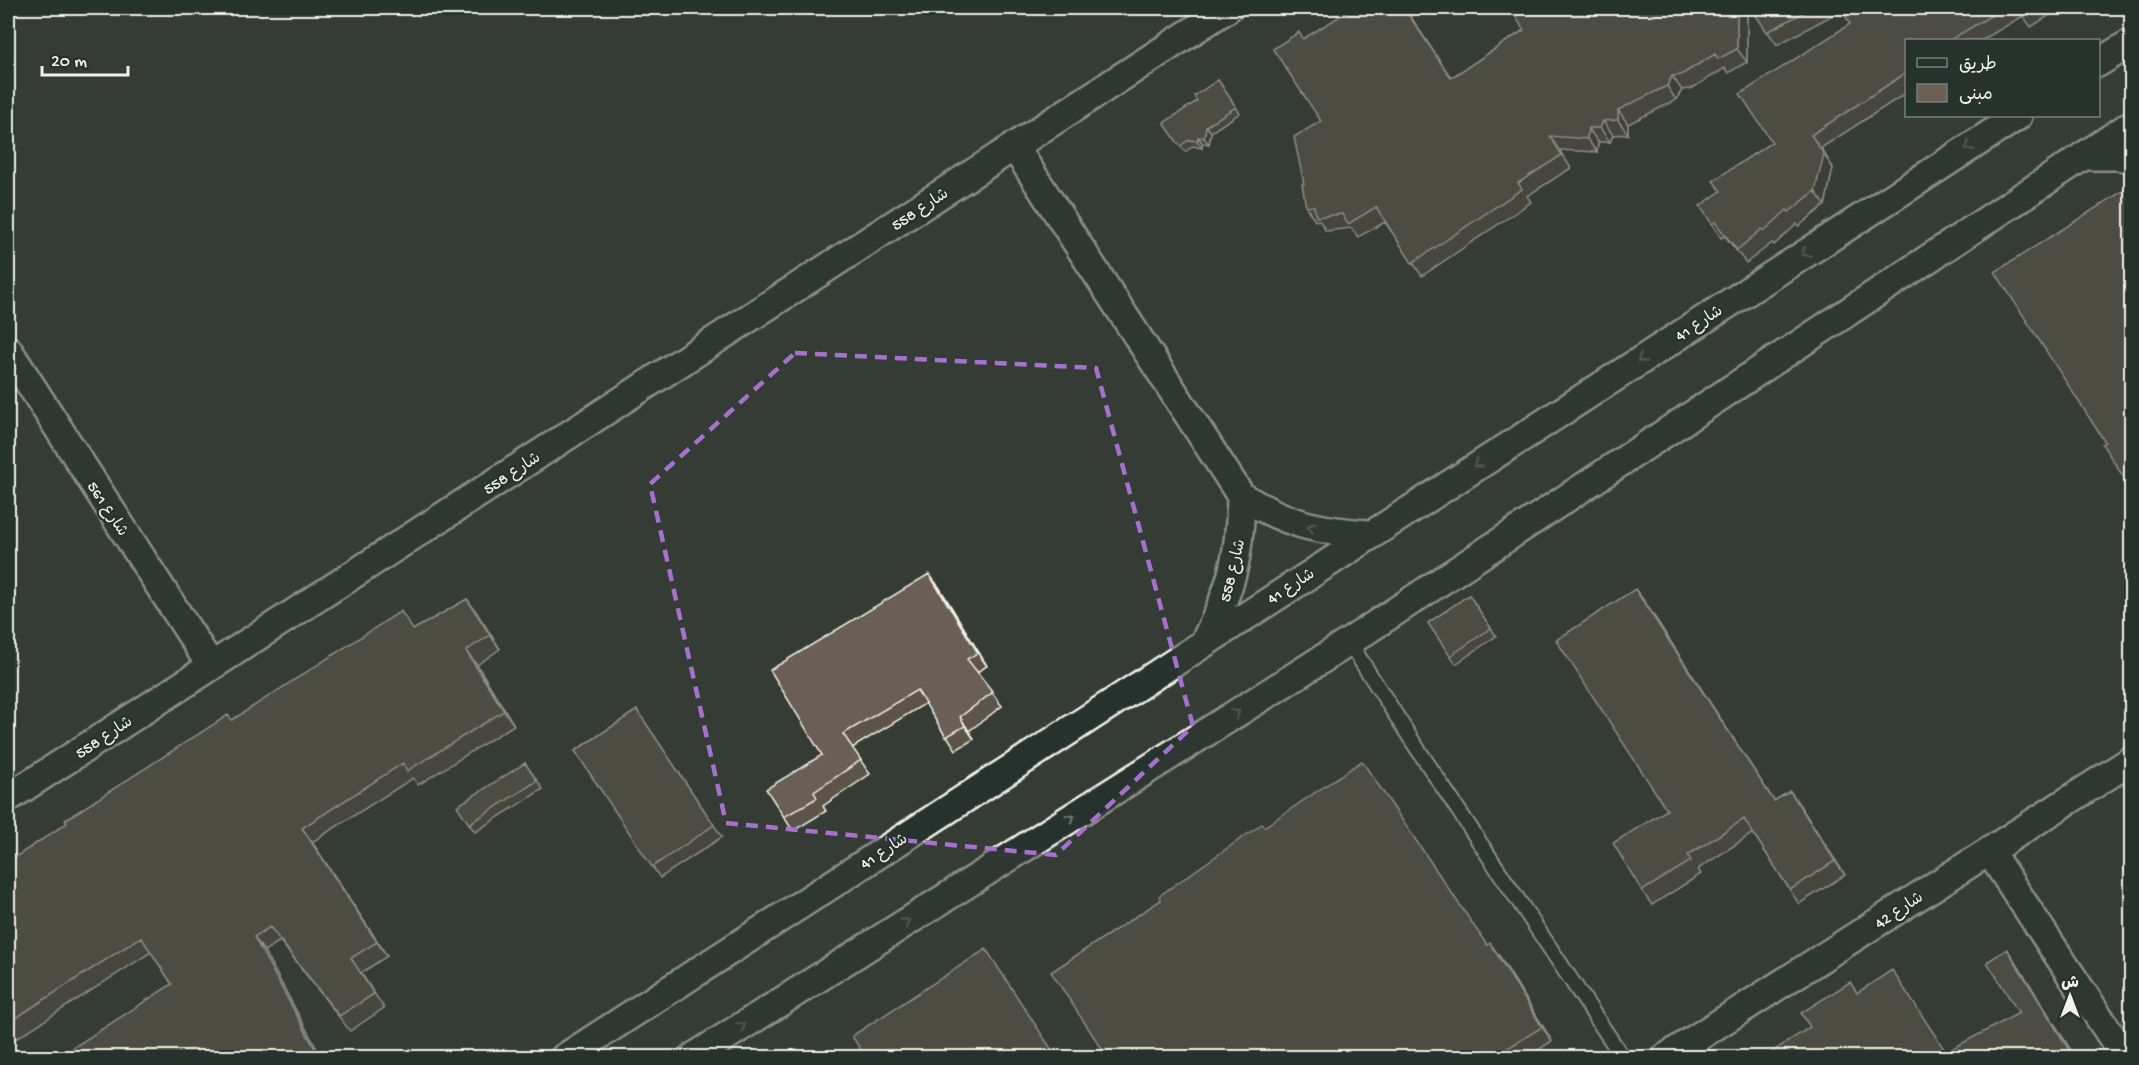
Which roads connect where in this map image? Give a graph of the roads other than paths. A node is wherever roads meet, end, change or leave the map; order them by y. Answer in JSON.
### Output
{"nodes":[{"id":1,"x":1228,"y":8,"type":"edge"},
{"id":2,"x":2132,"y":42,"type":"edge"},
{"id":3,"x":2100,"y":62,"type":"edge"},
{"id":4,"x":2016,"y":117,"type":"edge"},
{"id":5,"x":2132,"y":124,"type":"edge"},
{"id":6,"x":1014,"y":146,"type":"junction"},
{"id":7,"x":2083,"y":156,"type":"junction"},
{"id":8,"x":2132,"y":159,"type":"edge"},
{"id":9,"x":8,"y":350,"type":"edge"},
{"id":10,"x":1241,"y":496,"type":"junction"},
{"id":11,"x":1369,"y":534,"type":"junction"},
{"id":12,"x":1204,"y":641,"type":"junction"},
{"id":13,"x":1349,"y":642,"type":"junction"},
{"id":14,"x":211,"y":666,"type":"junction"},
{"id":15,"x":2132,"y":760,"type":"edge"},
{"id":16,"x":8,"y":798,"type":"edge"},
{"id":17,"x":1989,"y":851,"type":"junction"},
{"id":18,"x":564,"y":1058,"type":"edge"},
{"id":19,"x":692,"y":1058,"type":"edge"},
{"id":20,"x":1623,"y":1058,"type":"edge"},
{"id":21,"x":1665,"y":1058,"type":"edge"},
{"id":22,"x":2126,"y":1058,"type":"edge"}],
"edges":[{"from":1,"to":6,"type":"street","name":"شارع 558"},
{"from":2,"to":3,"type":"street"},
{"from":4,"to":11,"type":"street","name":"شارع 41","one_way":true},
{"from":5,"to":7,"type":"street"},
{"from":6,"to":10,"type":"street"},
{"from":6,"to":14,"type":"street","name":"شارع 558"},
{"from":7,"to":8,"type":"street"},
{"from":7,"to":13,"type":"street"},
{"from":9,"to":14,"type":"street","name":"شارع 561"},
{"from":11,"to":10,"type":"street","one_way":true},
{"from":10,"to":12,"type":"street","name":"شارع 558"},
{"from":11,"to":12,"type":"street","name":"شارع 41"},
{"from":12,"to":18,"type":"street","name":"شارع 41"},
{"from":19,"to":13,"type":"street","one_way":true},
{"from":13,"to":20,"type":"lane"},
{"from":14,"to":16,"type":"street","name":"شارع 558"},
{"from":15,"to":17,"type":"street","name":"شارع 42"},
{"from":17,"to":21,"type":"street","name":"شارع 42"},
{"from":17,"to":22,"type":"street"}]}
